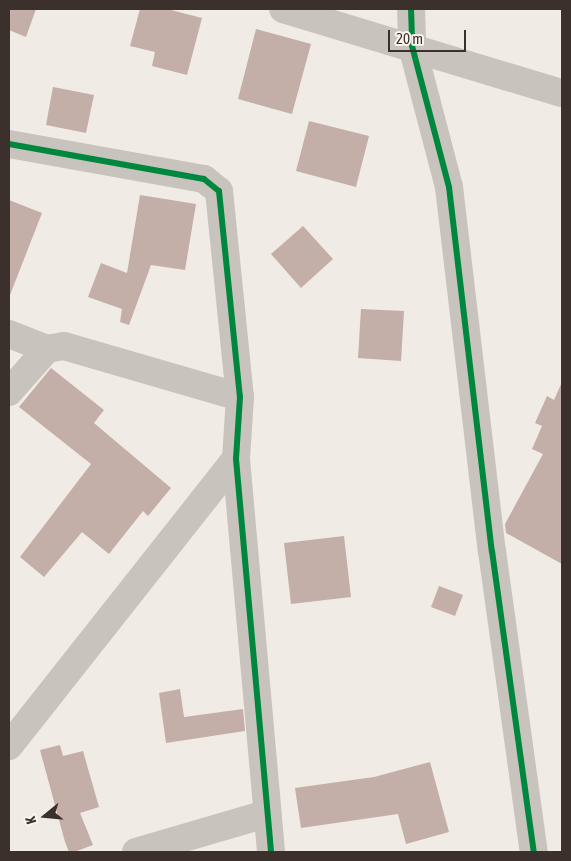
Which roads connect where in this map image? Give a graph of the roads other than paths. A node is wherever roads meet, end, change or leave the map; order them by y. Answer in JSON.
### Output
{"nodes":[{"id":1,"x":283,"y":9,"type":"edge"},
{"id":2,"x":412,"y":9,"type":"edge"},
{"id":3,"x":412,"y":46,"type":"junction"},
{"id":4,"x":562,"y":93,"type":"edge"},
{"id":5,"x":9,"y":144,"type":"edge"},
{"id":6,"x":9,"y":334,"type":"edge"},
{"id":7,"x":47,"y":349,"type":"junction"},
{"id":8,"x":9,"y":392,"type":"edge"},
{"id":9,"x":240,"y":397,"type":"junction"},
{"id":10,"x":236,"y":459,"type":"junction"},
{"id":11,"x":9,"y":746,"type":"edge"},
{"id":12,"x":266,"y":814,"type":"junction"},
{"id":13,"x":136,"y":852,"type":"edge"},
{"id":14,"x":271,"y":852,"type":"edge"},
{"id":15,"x":534,"y":852,"type":"edge"}],
"edges":[{"from":1,"to":3,"type":"street"},
{"from":2,"to":3,"type":"street"},
{"from":3,"to":4,"type":"street"},
{"from":3,"to":15,"type":"street"},
{"from":5,"to":9,"type":"street"},
{"from":6,"to":7,"type":"street"},
{"from":7,"to":8,"type":"street"},
{"from":7,"to":9,"type":"street"},
{"from":9,"to":10,"type":"street"},
{"from":10,"to":11,"type":"street"},
{"from":10,"to":12,"type":"street"},
{"from":12,"to":13,"type":"street"},
{"from":12,"to":14,"type":"street"}]}
